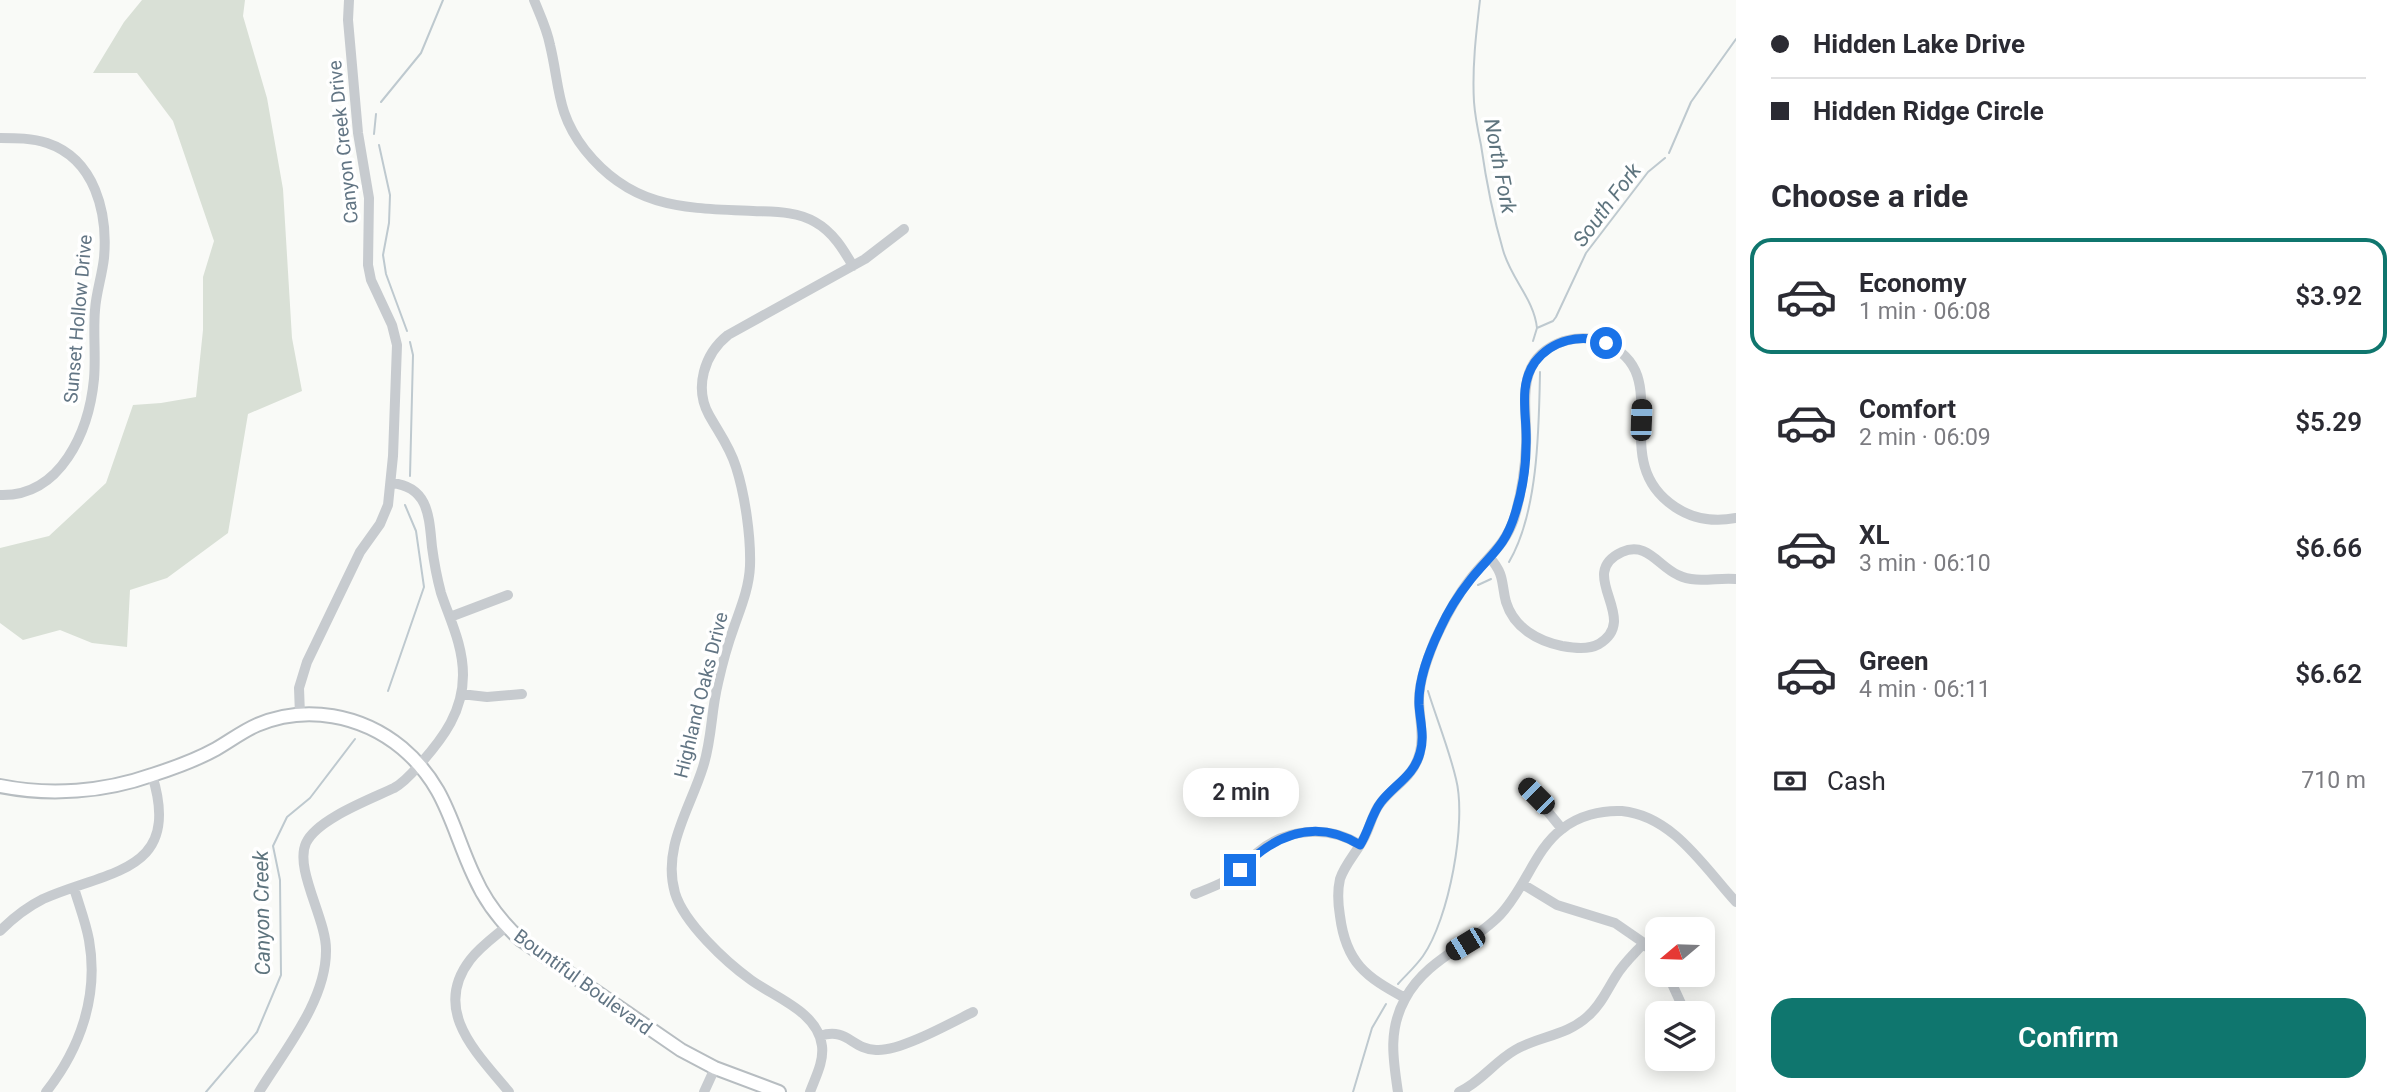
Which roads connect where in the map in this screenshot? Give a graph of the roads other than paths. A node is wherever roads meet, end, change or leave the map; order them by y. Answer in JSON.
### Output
{"nodes":[{"id":1,"x":348,"y":0,"type":"edge"},
{"id":2,"x":534,"y":0,"type":"edge"},
{"id":3,"x":0,"y":138,"type":"edge"},
{"id":4,"x":904,"y":229,"type":"dead end"},
{"id":5,"x":853,"y":266,"type":"junction"},
{"id":6,"x":392,"y":483,"type":"junction"},
{"id":7,"x":0,"y":495,"type":"edge"},
{"id":8,"x":1736,"y":518,"type":"edge"},
{"id":9,"x":1490,"y":558,"type":"junction"},
{"id":10,"x":1736,"y":579,"type":"edge"},
{"id":11,"x":508,"y":595,"type":"dead end"},
{"id":12,"x":450,"y":617,"type":"junction"},
{"id":13,"x":461,"y":694,"type":"junction"},
{"id":14,"x":522,"y":694,"type":"dead end"},
{"id":15,"x":300,"y":715,"type":"junction"},
{"id":16,"x":419,"y":765,"type":"junction"},
{"id":17,"x":152,"y":775,"type":"junction"},
{"id":18,"x":1526,"y":785,"type":"dead end"},
{"id":19,"x":0,"y":786,"type":"edge"},
{"id":20,"x":1562,"y":829,"type":"junction"},
{"id":21,"x":1360,"y":845,"type":"junction"},
{"id":22,"x":1524,"y":885,"type":"junction"},
{"id":23,"x":74,"y":888,"type":"junction"},
{"id":24,"x":1195,"y":894,"type":"dead end"},
{"id":25,"x":1736,"y":902,"type":"edge"},
{"id":26,"x":506,"y":927,"type":"junction"},
{"id":27,"x":0,"y":931,"type":"edge"},
{"id":28,"x":1644,"y":943,"type":"joint"},
{"id":29,"x":1405,"y":998,"type":"junction"},
{"id":30,"x":973,"y":1012,"type":"dead end"},
{"id":31,"x":820,"y":1036,"type":"junction"},
{"id":32,"x":715,"y":1068,"type":"junction"},
{"id":33,"x":46,"y":1092,"type":"edge"},
{"id":34,"x":259,"y":1092,"type":"edge"},
{"id":35,"x":509,"y":1092,"type":"edge"},
{"id":36,"x":705,"y":1092,"type":"edge"},
{"id":37,"x":779,"y":1092,"type":"edge"},
{"id":38,"x":810,"y":1092,"type":"edge"},
{"id":39,"x":1398,"y":1092,"type":"edge"},
{"id":40,"x":1459,"y":1092,"type":"edge"}],
"edges":[{"from":1,"to":6,"type":"street","name":"Canyon Creek Drive"},
{"from":2,"to":5,"type":"street"},
{"from":3,"to":7,"type":"street","name":"Sunset Hollow Drive"},
{"from":4,"to":5,"type":"street","name":"Highland Oaks Drive"},
{"from":5,"to":31,"type":"street","name":"Highland Oaks Drive"},
{"from":6,"to":12,"type":"street"},
{"from":6,"to":15,"type":"street","name":"Canyon Creek Drive"},
{"from":8,"to":9,"type":"street"},
{"from":9,"to":10,"type":"street"},
{"from":9,"to":21,"type":"street"},
{"from":11,"to":12,"type":"street"},
{"from":12,"to":13,"type":"street"},
{"from":13,"to":14,"type":"street"},
{"from":13,"to":16,"type":"street"},
{"from":15,"to":16,"type":"main road","name":"Bountiful Boulevard"},
{"from":15,"to":17,"type":"main road","name":"Bountiful Boulevard"},
{"from":16,"to":26,"type":"main road","name":"Bountiful Boulevard"},
{"from":16,"to":34,"type":"street"},
{"from":17,"to":19,"type":"main road","name":"Bountiful Boulevard"},
{"from":17,"to":23,"type":"street"},
{"from":18,"to":20,"type":"street"},
{"from":20,"to":22,"type":"street"},
{"from":20,"to":25,"type":"street"},
{"from":21,"to":24,"type":"street"},
{"from":21,"to":29,"type":"street"},
{"from":22,"to":28,"type":"street"},
{"from":22,"to":29,"type":"street"},
{"from":23,"to":27,"type":"street"},
{"from":23,"to":33,"type":"street"},
{"from":26,"to":32,"type":"main road","name":"Bountiful Boulevard"},
{"from":26,"to":35,"type":"street"},
{"from":28,"to":40,"type":"street"},
{"from":29,"to":39,"type":"street"},
{"from":30,"to":31,"type":"street"},
{"from":31,"to":38,"type":"street"},
{"from":32,"to":36,"type":"street"},
{"from":32,"to":37,"type":"main road","name":"Bountiful Boulevard"}]}
